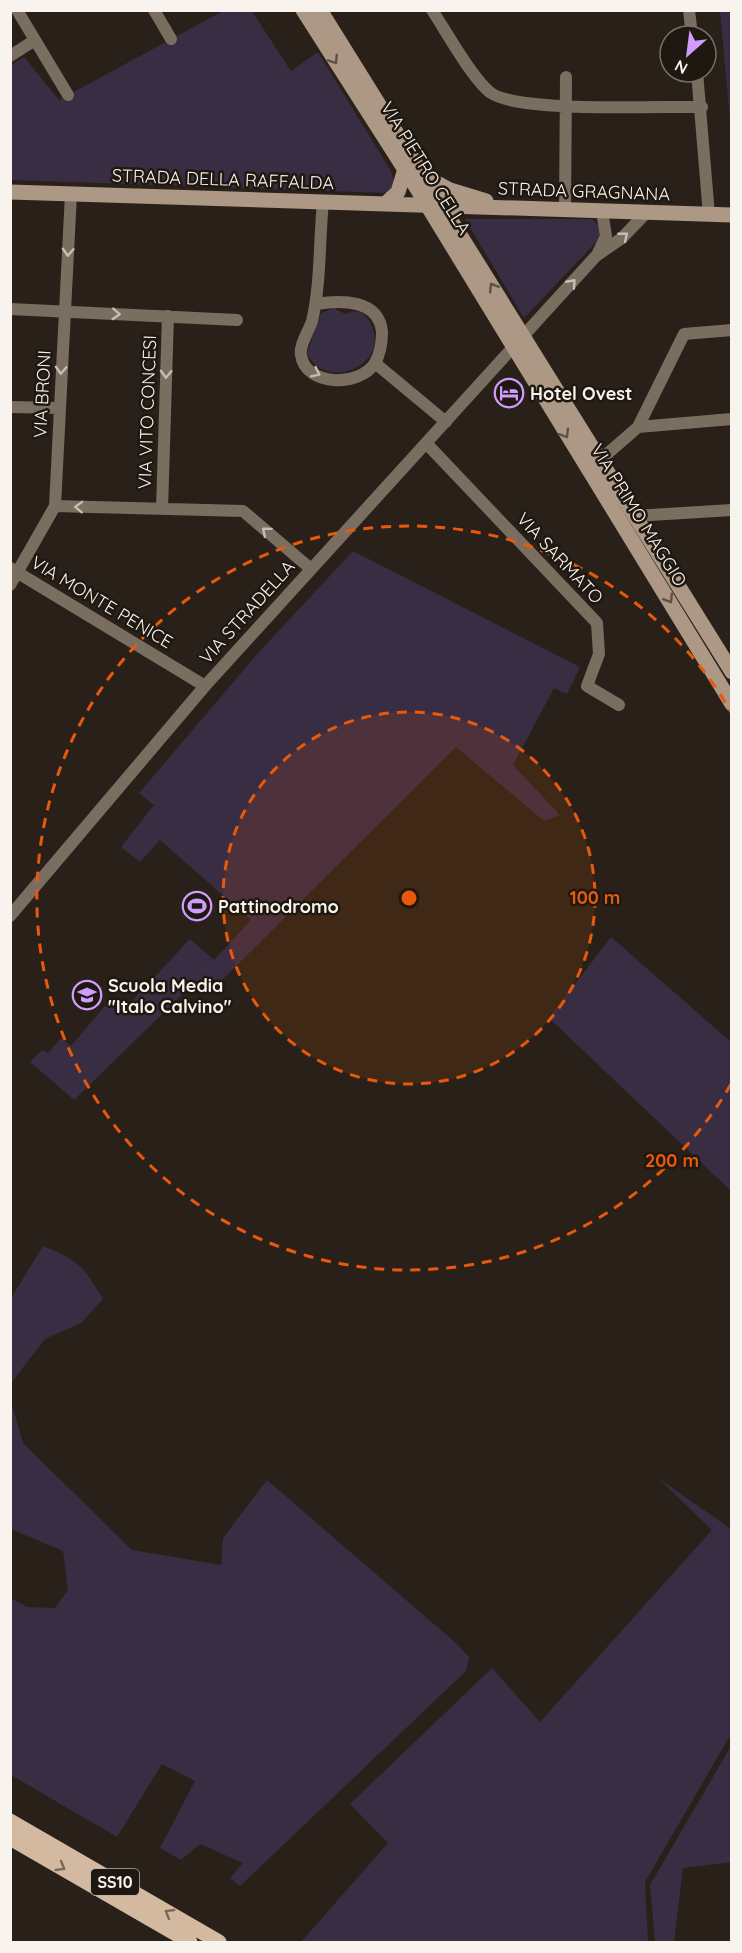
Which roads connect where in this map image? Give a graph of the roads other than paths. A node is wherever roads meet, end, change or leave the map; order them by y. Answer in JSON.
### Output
{"nodes":[{"id":1,"x":17,"y":10,"type":"edge"},
{"id":2,"x":154,"y":10,"type":"edge"},
{"id":3,"x":303,"y":10,"type":"edge"},
{"id":4,"x":320,"y":10,"type":"edge"},
{"id":5,"x":432,"y":10,"type":"edge"},
{"id":6,"x":171,"y":39,"type":"dead end"},
{"id":7,"x":36,"y":40,"type":"junction"},
{"id":8,"x":10,"y":56,"type":"edge"},
{"id":9,"x":566,"y":77,"type":"dead end"},
{"id":10,"x":699,"y":84,"type":"edge"},
{"id":11,"x":68,"y":95,"type":"dead end"},
{"id":12,"x":567,"y":106,"type":"junction"},
{"id":13,"x":702,"y":107,"type":"junction"},
{"id":14,"x":405,"y":169,"type":"junction"},
{"id":15,"x":424,"y":175,"type":"junction"},
{"id":16,"x":10,"y":192,"type":"edge"},
{"id":17,"x":71,"y":194,"type":"junction"},
{"id":18,"x":323,"y":202,"type":"junction"},
{"id":19,"x":385,"y":204,"type":"junction"},
{"id":20,"x":435,"y":206,"type":"junction"},
{"id":21,"x":512,"y":208,"type":"junction"},
{"id":22,"x":565,"y":210,"type":"junction"},
{"id":23,"x":602,"y":211,"type":"junction"},
{"id":24,"x":648,"y":212,"type":"junction"},
{"id":25,"x":709,"y":215,"type":"junction"},
{"id":26,"x":732,"y":215,"type":"edge"},
{"id":27,"x":596,"y":256,"type":"junction"},
{"id":28,"x":316,"y":304,"type":"junction"},
{"id":29,"x":10,"y":309,"type":"edge"},
{"id":30,"x":64,"y":311,"type":"junction"},
{"id":31,"x":168,"y":316,"type":"junction"},
{"id":32,"x":237,"y":320,"type":"dead end"},
{"id":33,"x":732,"y":330,"type":"edge"},
{"id":34,"x":519,"y":342,"type":"junction"},
{"id":35,"x":375,"y":363,"type":"junction"},
{"id":36,"x":10,"y":407,"type":"edge"},
{"id":37,"x":60,"y":408,"type":"junction"},
{"id":38,"x":732,"y":419,"type":"edge"},
{"id":39,"x":446,"y":422,"type":"junction"},
{"id":40,"x":638,"y":427,"type":"junction"},
{"id":41,"x":426,"y":443,"type":"junction"},
{"id":42,"x":600,"y":460,"type":"junction"},
{"id":43,"x":55,"y":506,"type":"junction"},
{"id":44,"x":162,"y":509,"type":"junction"},
{"id":45,"x":732,"y":510,"type":"edge"},
{"id":46,"x":634,"y":516,"type":"junction"},
{"id":47,"x":311,"y":569,"type":"junction"},
{"id":48,"x":14,"y":570,"type":"edge"},
{"id":49,"x":10,"y":585,"type":"edge"},
{"id":50,"x":732,"y":672,"type":"edge"},
{"id":51,"x":205,"y":686,"type":"junction"},
{"id":52,"x":732,"y":704,"type":"edge"},
{"id":53,"x":619,"y":705,"type":"dead end"},
{"id":54,"x":10,"y":915,"type":"edge"},
{"id":55,"x":10,"y":1821,"type":"edge"},
{"id":56,"x":10,"y":1838,"type":"edge"},
{"id":57,"x":190,"y":1942,"type":"edge"},
{"id":58,"x":219,"y":1942,"type":"edge"}],
"edges":[{"from":1,"to":7,"type":"street"},
{"from":2,"to":6,"type":"street"},
{"from":3,"to":14,"type":"main road","name":"VIA PIETRO CELLA","one_way":true},
{"from":4,"to":15,"type":"main road","name":"VIA PIETRO CELLA"},
{"from":5,"to":12,"type":"street"},
{"from":7,"to":8,"type":"street"},
{"from":7,"to":11,"type":"street"},
{"from":9,"to":12,"type":"street"},
{"from":10,"to":13,"type":"street"},
{"from":12,"to":13,"type":"street"},
{"from":12,"to":22,"type":"street"},
{"from":13,"to":25,"type":"street"},
{"from":14,"to":19,"type":"main road"},
{"from":14,"to":20,"type":"main road","name":"VIA PIETRO CELLA"},
{"from":15,"to":20,"type":"main road","name":"VIA PIETRO CELLA"},
{"from":15,"to":21,"type":"main road"},
{"from":16,"to":17,"type":"main road","name":"STRADA DELLA RAFFALDA"},
{"from":17,"to":18,"type":"main road","name":"STRADA DELLA RAFFALDA"},
{"from":17,"to":30,"type":"street","name":"VIA BRONI","one_way":true},
{"from":18,"to":19,"type":"main road","name":"STRADA DELLA RAFFALDA"},
{"from":18,"to":28,"type":"street"},
{"from":19,"to":20,"type":"main road","name":"STRADA DELLA RAFFALDA"},
{"from":20,"to":21,"type":"main road","name":"STRADA GRAGNANA"},
{"from":20,"to":34,"type":"main road","name":"VIA PIETRO CELLA"},
{"from":21,"to":22,"type":"main road","name":"STRADA GRAGNANA"},
{"from":22,"to":23,"type":"main road","name":"STRADA GRAGNANA"},
{"from":23,"to":24,"type":"main road","name":"STRADA GRAGNANA"},
{"from":23,"to":27,"type":"street"},
{"from":24,"to":25,"type":"main road","name":"STRADA GRAGNANA"},
{"from":27,"to":24,"type":"street","one_way":true},
{"from":25,"to":26,"type":"main road","name":"STRADA GRAGNANA"},
{"from":34,"to":27,"type":"street","name":"VIA STRADELLA","one_way":true},
{"from":28,"to":35,"type":"street"},
{"from":28,"to":35,"type":"street","one_way":true},
{"from":29,"to":30,"type":"street"},
{"from":30,"to":31,"type":"street","one_way":true},
{"from":30,"to":37,"type":"street","name":"VIA BRONI","one_way":true},
{"from":31,"to":32,"type":"street"},
{"from":31,"to":44,"type":"street","name":"VIA VITO CONCESI","one_way":true},
{"from":33,"to":40,"type":"street"},
{"from":34,"to":39,"type":"street","name":"VIA STRADELLA"},
{"from":34,"to":42,"type":"main road","name":"VIA PRIMO MAGGIO"},
{"from":34,"to":52,"type":"main road","name":"VIA PRIMO MAGGIO","one_way":true},
{"from":35,"to":39,"type":"street"},
{"from":36,"to":37,"type":"street"},
{"from":37,"to":43,"type":"street","name":"VIA BRONI"},
{"from":38,"to":40,"type":"street"},
{"from":39,"to":41,"type":"street","name":"VIA STRADELLA"},
{"from":40,"to":42,"type":"street"},
{"from":41,"to":47,"type":"street","name":"VIA STRADELLA"},
{"from":41,"to":53,"type":"street","name":"VIA SARMATO"},
{"from":42,"to":46,"type":"main road","name":"VIA PRIMO MAGGIO"},
{"from":44,"to":43,"type":"street","one_way":true},
{"from":43,"to":48,"type":"street","name":"VIA BRONI"},
{"from":47,"to":44,"type":"street","one_way":true},
{"from":45,"to":46,"type":"street","name":"VIA PRIMO MAGGIO"},
{"from":46,"to":50,"type":"main road","name":"VIA PRIMO MAGGIO"},
{"from":47,"to":51,"type":"street","name":"VIA STRADELLA"},
{"from":48,"to":49,"type":"street","name":"VIA BRONI"},
{"from":48,"to":51,"type":"street","name":"VIA MONTE PENICE"},
{"from":51,"to":54,"type":"street","name":"VIA STRADELLA"},
{"from":58,"to":55,"type":"main road","number":"SS10","one_way":true},
{"from":56,"to":57,"type":"main road","number":"SS10","one_way":true}]}
